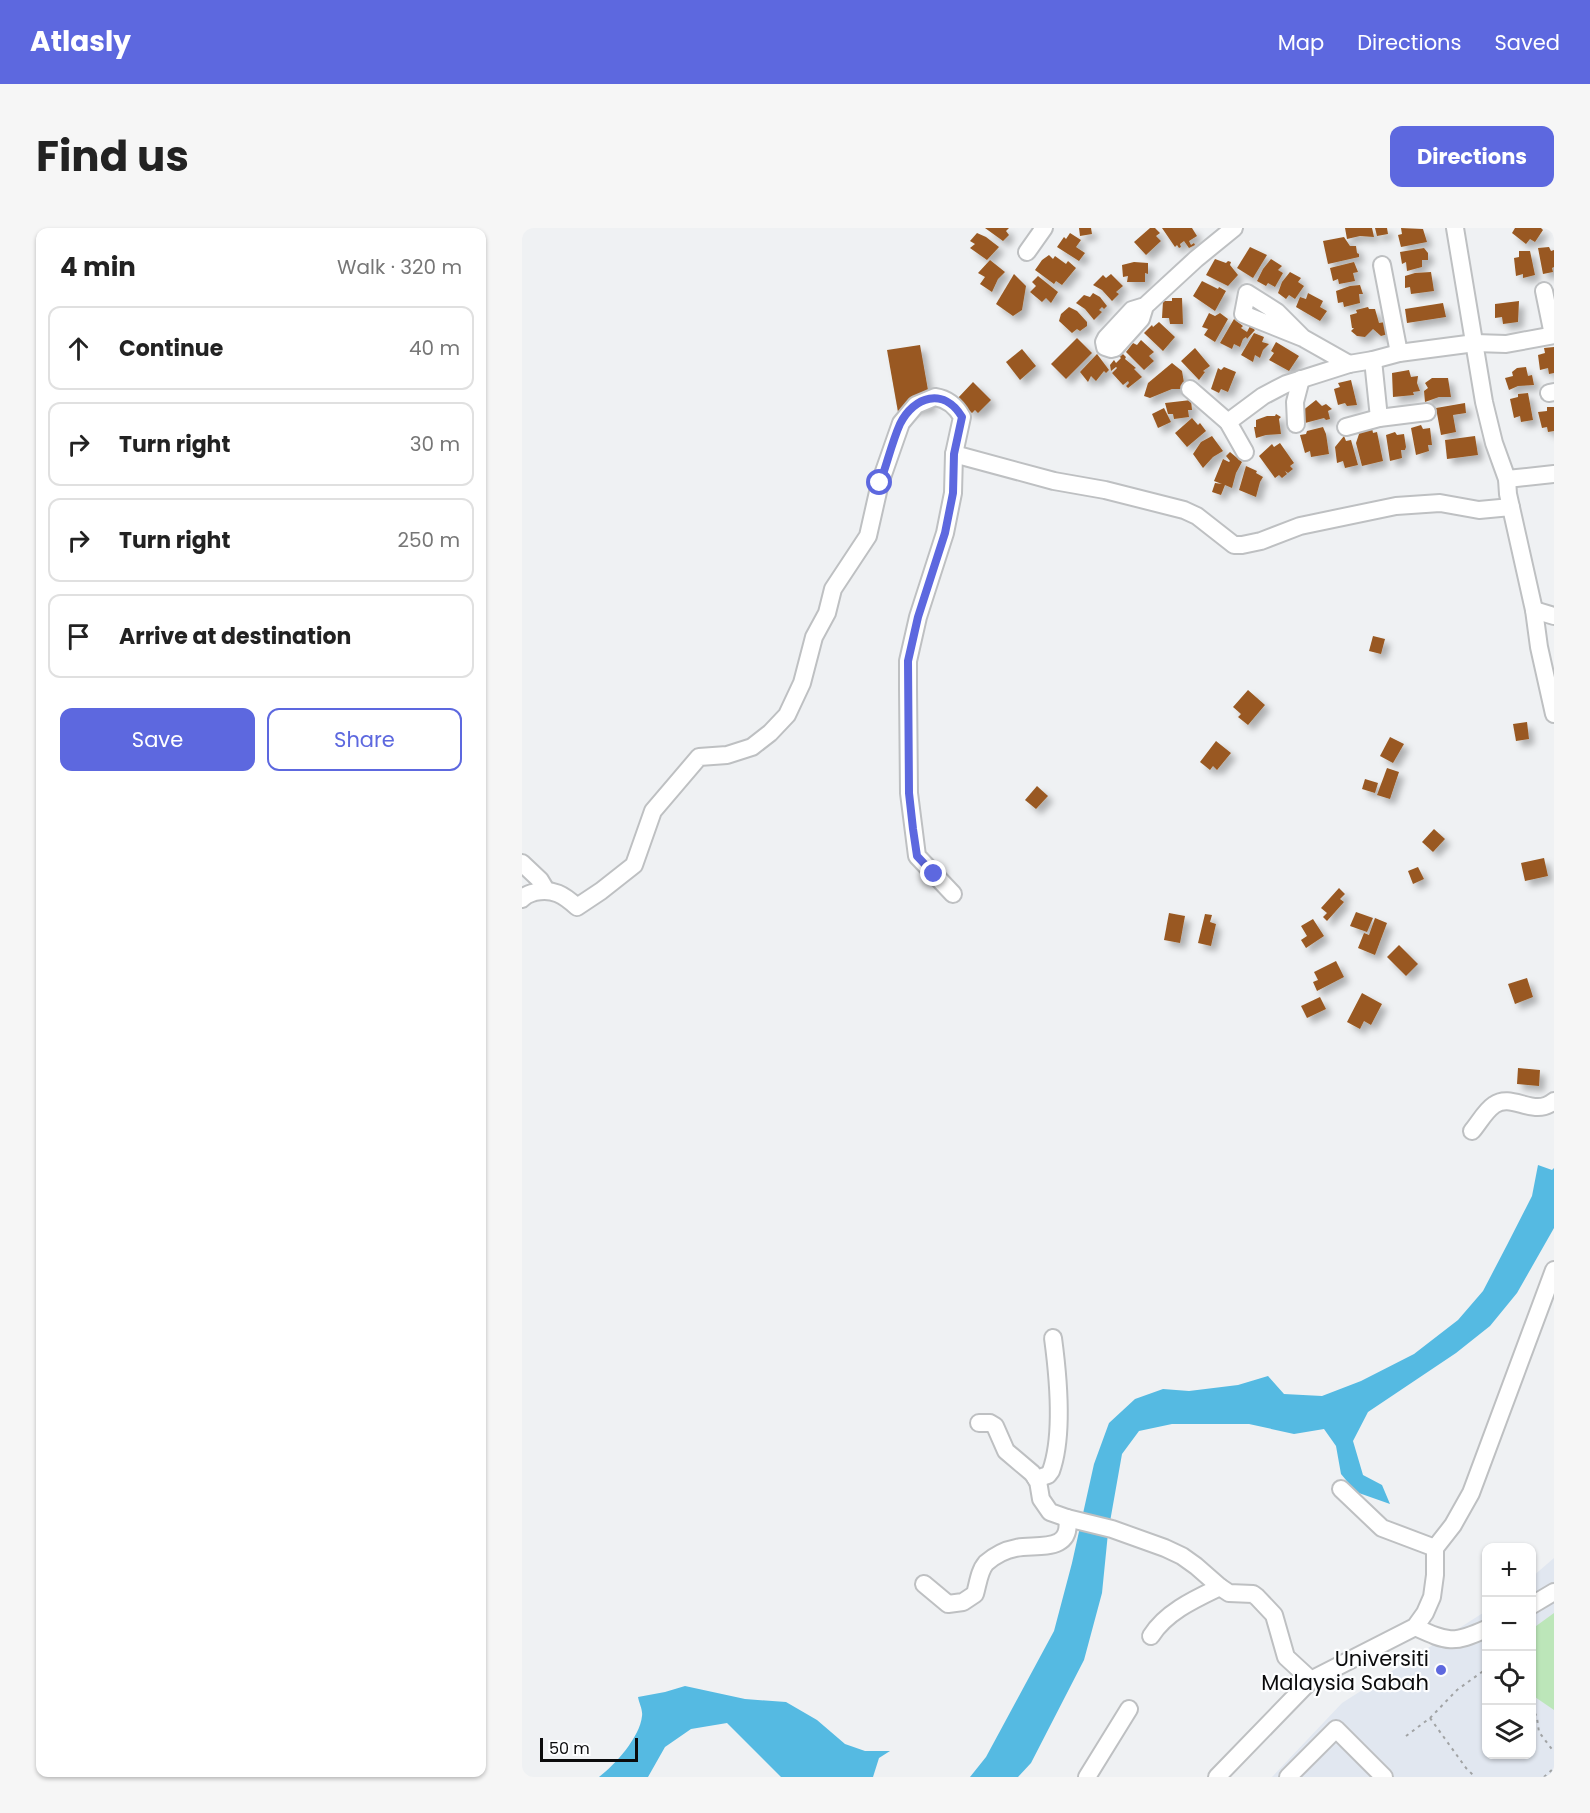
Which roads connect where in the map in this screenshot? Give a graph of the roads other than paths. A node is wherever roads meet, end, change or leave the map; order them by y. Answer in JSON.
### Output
{"nodes":[{"id":1,"x":1044,"y":228,"type":"edge"},
{"id":2,"x":1455,"y":228,"type":"edge"},
{"id":3,"x":1228,"y":229,"type":"edge"},
{"id":4,"x":1027,"y":252,"type":"dead end"},
{"id":5,"x":1382,"y":265,"type":"dead end"},
{"id":6,"x":1544,"y":291,"type":"dead end"},
{"id":7,"x":1144,"y":306,"type":"dead end"},
{"id":8,"x":1553,"y":335,"type":"edge"},
{"id":9,"x":1303,"y":338,"type":"dead end"},
{"id":10,"x":1475,"y":343,"type":"junction"},
{"id":11,"x":1399,"y":353,"type":"junction"},
{"id":12,"x":1373,"y":360,"type":"junction"},
{"id":13,"x":1349,"y":364,"type":"junction"},
{"id":14,"x":1301,"y":378,"type":"junction"},
{"id":15,"x":1191,"y":389,"type":"dead end"},
{"id":16,"x":1427,"y":412,"type":"dead end"},
{"id":17,"x":1379,"y":418,"type":"junction"},
{"id":18,"x":1228,"y":422,"type":"junction"},
{"id":19,"x":1296,"y":424,"type":"dead end"},
{"id":20,"x":1346,"y":427,"type":"dead end"},
{"id":21,"x":1245,"y":452,"type":"dead end"},
{"id":22,"x":954,"y":454,"type":"junction"},
{"id":23,"x":1554,"y":474,"type":"edge"},
{"id":24,"x":1507,"y":479,"type":"junction"},
{"id":25,"x":1511,"y":507,"type":"junction"},
{"id":26,"x":1534,"y":610,"type":"junction"},
{"id":27,"x":1554,"y":616,"type":"edge"},
{"id":28,"x":1554,"y":714,"type":"edge"},
{"id":29,"x":522,"y":863,"type":"edge"},
{"id":30,"x":546,"y":890,"type":"junction"},
{"id":31,"x":953,"y":894,"type":"dead end"},
{"id":32,"x":522,"y":899,"type":"edge"},
{"id":33,"x":1554,"y":1101,"type":"edge"},
{"id":34,"x":1472,"y":1131,"type":"dead end"},
{"id":35,"x":1554,"y":1270,"type":"edge"},
{"id":36,"x":1053,"y":1338,"type":"dead end"},
{"id":37,"x":979,"y":1423,"type":"dead end"},
{"id":38,"x":1036,"y":1479,"type":"junction"},
{"id":39,"x":1341,"y":1489,"type":"dead end"},
{"id":40,"x":1072,"y":1520,"type":"junction"},
{"id":41,"x":1436,"y":1548,"type":"junction"},
{"id":42,"x":924,"y":1584,"type":"dead end"},
{"id":43,"x":1220,"y":1587,"type":"junction"},
{"id":44,"x":1554,"y":1592,"type":"edge"},
{"id":45,"x":1536,"y":1603,"type":"edge"},
{"id":46,"x":1415,"y":1628,"type":"junction"},
{"id":47,"x":1482,"y":1631,"type":"edge"},
{"id":48,"x":1151,"y":1636,"type":"dead end"},
{"id":49,"x":1311,"y":1680,"type":"junction"},
{"id":50,"x":1128,"y":1709,"type":"dead end"},
{"id":51,"x":1087,"y":1777,"type":"edge"},
{"id":52,"x":1217,"y":1777,"type":"edge"},
{"id":53,"x":1288,"y":1777,"type":"edge"},
{"id":54,"x":1384,"y":1777,"type":"edge"}],
"edges":[{"from":1,"to":4,"type":"street"},
{"from":2,"to":10,"type":"street"},
{"from":3,"to":7,"type":"street"},
{"from":5,"to":11,"type":"street"},
{"from":6,"to":8,"type":"street"},
{"from":8,"to":10,"type":"street"},
{"from":9,"to":13,"type":"street"},
{"from":10,"to":11,"type":"street"},
{"from":10,"to":24,"type":"street"},
{"from":11,"to":12,"type":"street"},
{"from":12,"to":13,"type":"street"},
{"from":12,"to":17,"type":"street"},
{"from":13,"to":14,"type":"street"},
{"from":14,"to":18,"type":"street"},
{"from":14,"to":19,"type":"street"},
{"from":15,"to":18,"type":"street"},
{"from":16,"to":17,"type":"street"},
{"from":17,"to":20,"type":"street"},
{"from":18,"to":21,"type":"street"},
{"from":22,"to":25,"type":"street"},
{"from":22,"to":30,"type":"street"},
{"from":22,"to":31,"type":"street"},
{"from":23,"to":24,"type":"street"},
{"from":24,"to":25,"type":"street"},
{"from":25,"to":26,"type":"street"},
{"from":26,"to":27,"type":"street"},
{"from":26,"to":28,"type":"street"},
{"from":29,"to":30,"type":"street"},
{"from":30,"to":32,"type":"street"},
{"from":33,"to":34,"type":"street"},
{"from":35,"to":41,"type":"street"},
{"from":36,"to":38,"type":"street"},
{"from":37,"to":38,"type":"street"},
{"from":38,"to":40,"type":"street"},
{"from":39,"to":41,"type":"street"},
{"from":40,"to":42,"type":"street"},
{"from":40,"to":43,"type":"street"},
{"from":41,"to":46,"type":"street"},
{"from":43,"to":48,"type":"street"},
{"from":43,"to":49,"type":"street"},
{"from":44,"to":45,"type":"street"},
{"from":46,"to":47,"type":"street"},
{"from":46,"to":49,"type":"street"},
{"from":49,"to":52,"type":"street"},
{"from":50,"to":51,"type":"street"},
{"from":53,"to":54,"type":"street"}]}
